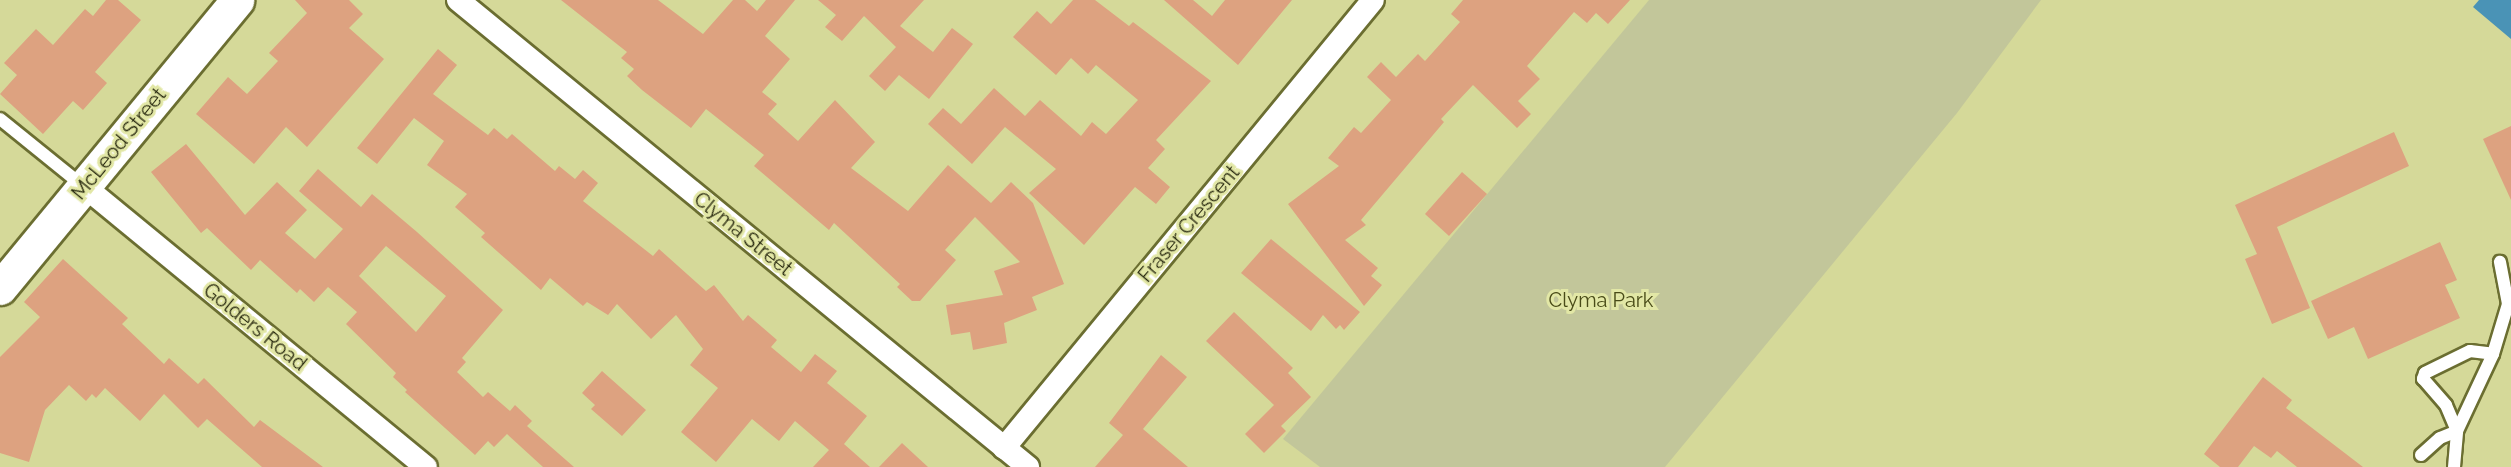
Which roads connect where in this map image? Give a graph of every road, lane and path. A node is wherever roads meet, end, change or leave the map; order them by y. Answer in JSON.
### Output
{"nodes":[{"id":1,"x":237,"y":0,"type":"edge"},
{"id":2,"x":458,"y":0,"type":"edge"},
{"id":3,"x":1373,"y":0,"type":"edge"},
{"id":4,"x":0,"y":119,"type":"edge"},
{"id":5,"x":85,"y":187,"type":"junction"},
{"id":6,"x":2500,"y":262,"type":"dead end"},
{"id":7,"x":0,"y":288,"type":"edge"},
{"id":8,"x":2493,"y":354,"type":"junction"},
{"id":9,"x":2457,"y":431,"type":"junction"},
{"id":10,"x":1004,"y":448,"type":"junction"},
{"id":11,"x":2421,"y":455,"type":"dead end"},
{"id":12,"x":426,"y":467,"type":"edge"},
{"id":13,"x":1028,"y":467,"type":"edge"},
{"id":14,"x":2454,"y":467,"type":"edge"}],
"edges":[{"from":1,"to":5,"type":"street","name":"McLeod Street"},
{"from":2,"to":10,"type":"street","name":"Clyma Street"},
{"from":3,"to":10,"type":"street","name":"Fraser Crescent"},
{"from":4,"to":5,"type":"lane"},
{"from":5,"to":7,"type":"street","name":"McLeod Street"},
{"from":5,"to":12,"type":"street","name":"Golders Road"},
{"from":6,"to":8,"type":"lane"},
{"from":8,"to":9,"type":"lane"},
{"from":8,"to":9,"type":"lane"},
{"from":9,"to":11,"type":"lane"},
{"from":9,"to":14,"type":"lane"},
{"from":10,"to":13,"type":"street","name":"Clyma Street"}]}
